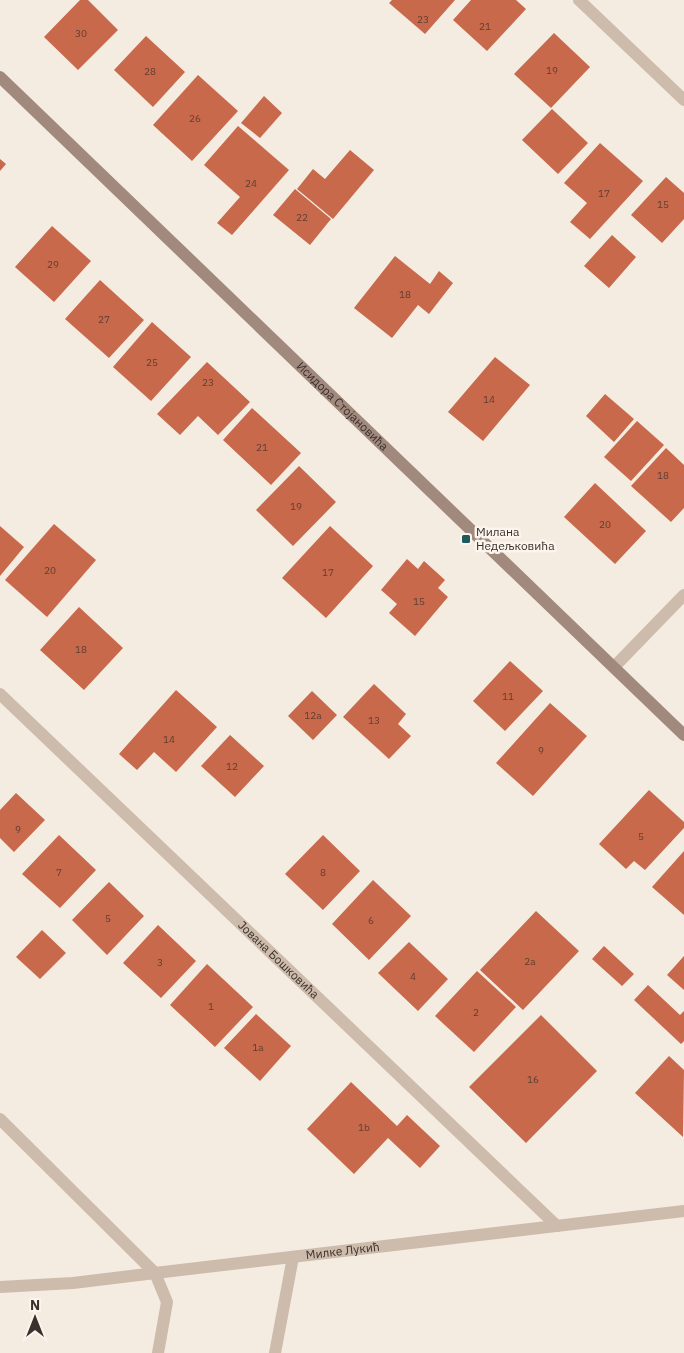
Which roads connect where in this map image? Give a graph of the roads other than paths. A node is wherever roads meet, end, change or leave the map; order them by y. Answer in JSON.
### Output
{"nodes":[{"id":1,"x":579,"y":0,"type":"edge"},
{"id":2,"x":0,"y":78,"type":"edge"},
{"id":3,"x":684,"y":100,"type":"edge"},
{"id":4,"x":684,"y":595,"type":"edge"},
{"id":5,"x":614,"y":668,"type":"junction"},
{"id":6,"x":0,"y":694,"type":"edge"},
{"id":7,"x":684,"y":734,"type":"edge"},
{"id":8,"x":0,"y":1119,"type":"edge"},
{"id":9,"x":684,"y":1211,"type":"edge"},
{"id":10,"x":557,"y":1226,"type":"junction"},
{"id":11,"x":293,"y":1257,"type":"junction"},
{"id":12,"x":155,"y":1273,"type":"junction"},
{"id":13,"x":0,"y":1286,"type":"edge"},
{"id":14,"x":158,"y":1353,"type":"edge"},
{"id":15,"x":275,"y":1353,"type":"edge"}],
"edges":[{"from":1,"to":3,"type":"street"},
{"from":2,"to":5,"type":"street","name":"Исидора Стојановића"},
{"from":4,"to":5,"type":"street"},
{"from":5,"to":7,"type":"street","name":"Исидора Стојановића"},
{"from":6,"to":10,"type":"street","name":"Јована Бошковића"},
{"from":8,"to":12,"type":"street"},
{"from":9,"to":10,"type":"street","name":"Милке Лукић"},
{"from":10,"to":11,"type":"street","name":"Милке Лукић"},
{"from":11,"to":12,"type":"street","name":"Милке Лукић"},
{"from":11,"to":15,"type":"street"},
{"from":12,"to":13,"type":"street","name":"Милке Лукић"},
{"from":12,"to":14,"type":"street"}]}
